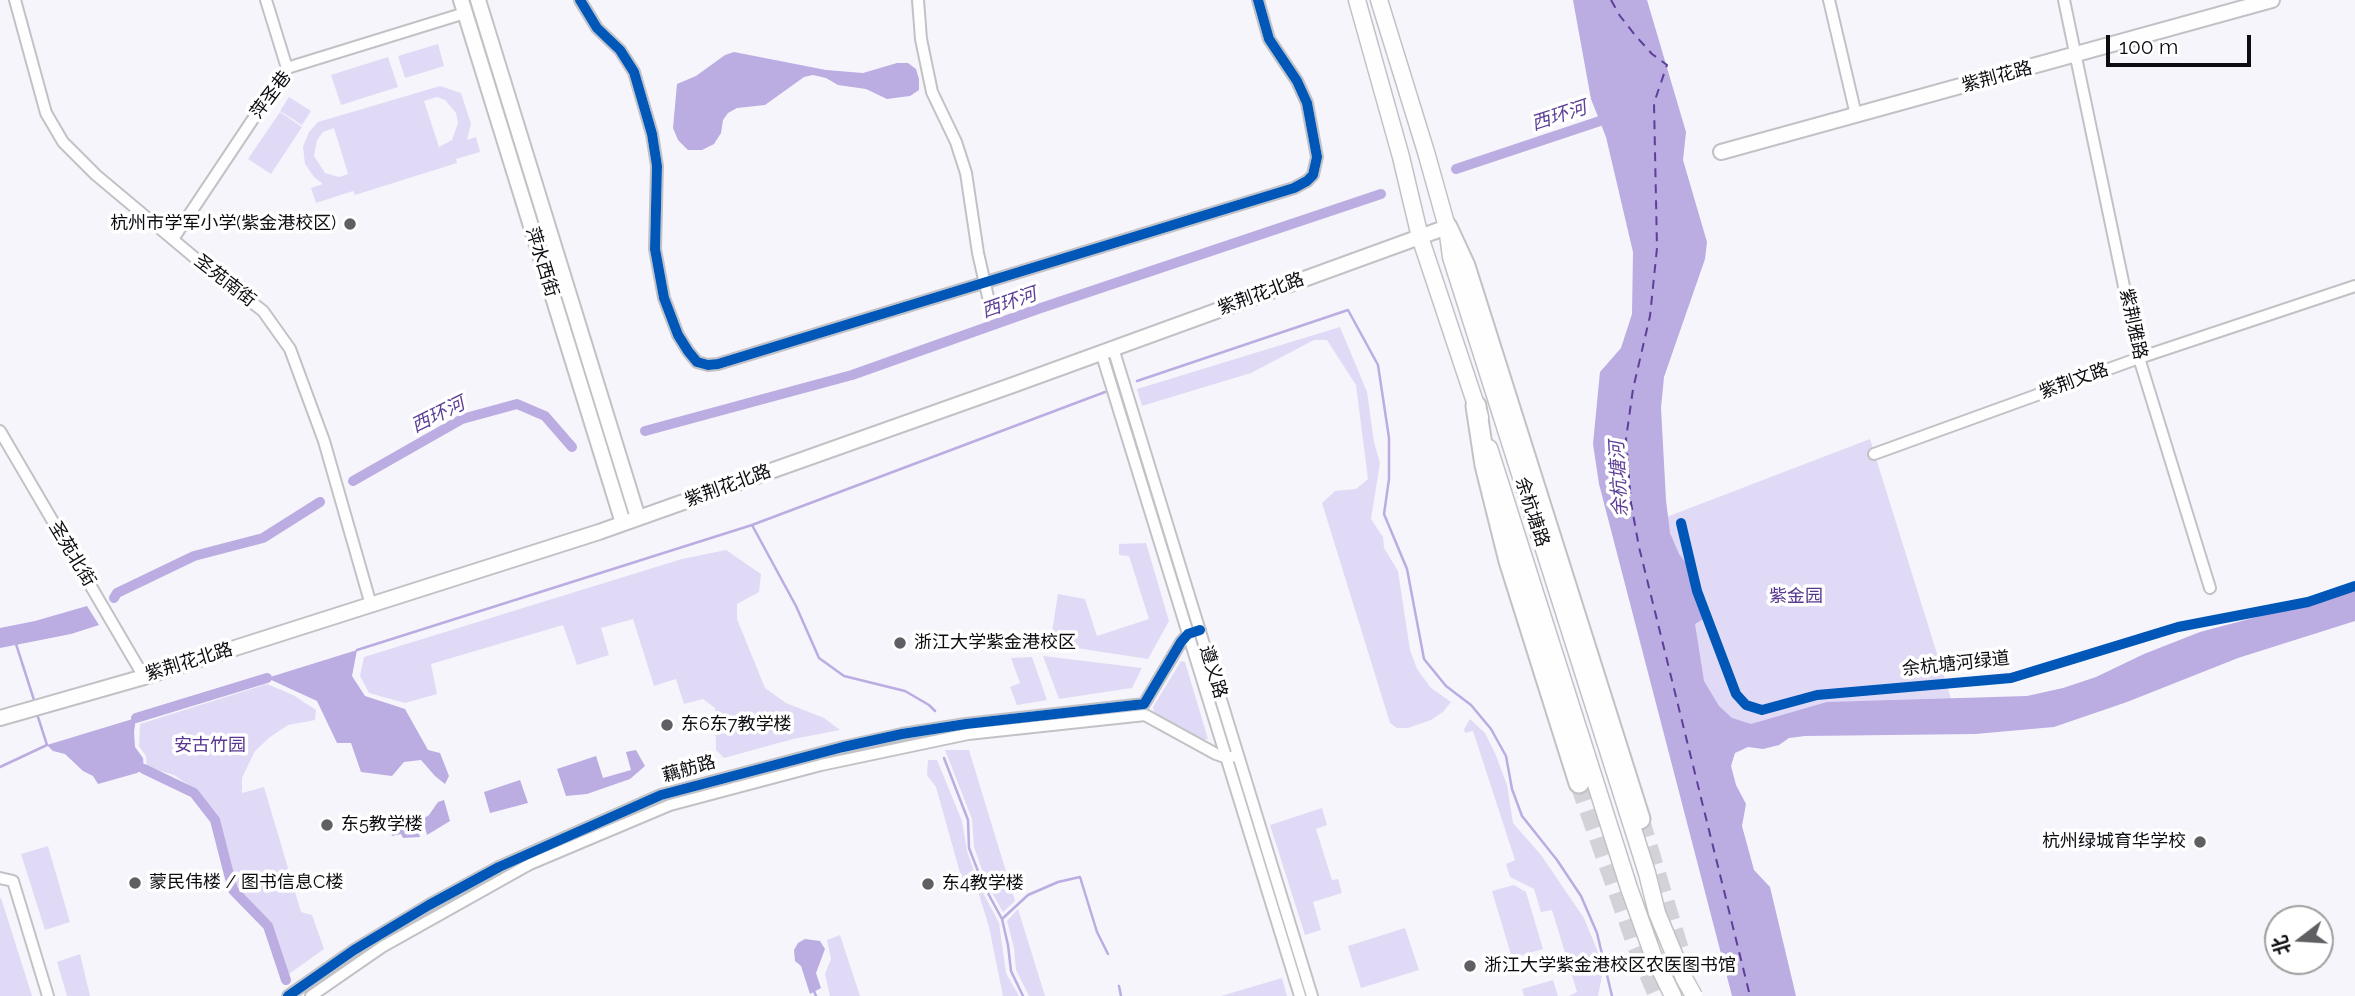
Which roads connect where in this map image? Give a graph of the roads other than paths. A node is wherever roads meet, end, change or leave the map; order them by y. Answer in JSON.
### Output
{"nodes":[{"id":1,"x":15,"y":0,"type":"edge"},
{"id":2,"x":266,"y":0,"type":"edge"},
{"id":3,"x":478,"y":0,"type":"edge"},
{"id":4,"x":580,"y":0,"type":"edge"},
{"id":5,"x":918,"y":0,"type":"edge"},
{"id":6,"x":1258,"y":0,"type":"edge"},
{"id":7,"x":1355,"y":0,"type":"edge"},
{"id":8,"x":1380,"y":0,"type":"edge"},
{"id":9,"x":1829,"y":0,"type":"edge"},
{"id":10,"x":2064,"y":0,"type":"edge"},
{"id":11,"x":2272,"y":0,"type":"edge"},
{"id":12,"x":463,"y":6,"type":"edge"},
{"id":13,"x":2076,"y":55,"type":"junction"},
{"id":14,"x":287,"y":68,"type":"junction"},
{"id":15,"x":1856,"y":115,"type":"junction"},
{"id":16,"x":1721,"y":152,"type":"dead end"},
{"id":17,"x":1447,"y":227,"type":"junction"},
{"id":18,"x":1420,"y":237,"type":"junction"},
{"id":19,"x":173,"y":239,"type":"junction"},
{"id":20,"x":984,"y":281,"type":"junction"},
{"id":21,"x":2355,"y":285,"type":"edge"},
{"id":22,"x":988,"y":297,"type":"dead end"},
{"id":23,"x":1107,"y":350,"type":"junction"},
{"id":24,"x":2139,"y":358,"type":"junction"},
{"id":25,"x":1476,"y":406,"type":"junction"},
{"id":26,"x":0,"y":431,"type":"edge"},
{"id":27,"x":1874,"y":453,"type":"dead end"},
{"id":28,"x":638,"y":518,"type":"junction"},
{"id":29,"x":623,"y":523,"type":"junction"},
{"id":30,"x":2210,"y":588,"type":"dead end"},
{"id":31,"x":371,"y":606,"type":"junction"},
{"id":32,"x":1200,"y":630,"type":"junction"},
{"id":33,"x":1188,"y":634,"type":"junction"},
{"id":34,"x":144,"y":677,"type":"junction"},
{"id":35,"x":1144,"y":709,"type":"junction"},
{"id":36,"x":0,"y":718,"type":"edge"},
{"id":37,"x":1233,"y":757,"type":"junction"},
{"id":38,"x":1579,"y":783,"type":"tunnel mouth"},
{"id":39,"x":1640,"y":819,"type":"tunnel mouth"},
{"id":40,"x":0,"y":878,"type":"edge"},
{"id":41,"x":48,"y":996,"type":"edge"},
{"id":42,"x":288,"y":996,"type":"edge"},
{"id":43,"x":312,"y":996,"type":"edge"},
{"id":44,"x":1300,"y":996,"type":"edge"},
{"id":45,"x":1312,"y":996,"type":"edge"},
{"id":46,"x":1673,"y":996,"type":"edge"},
{"id":47,"x":1694,"y":996,"type":"edge"}],
"edges":[{"from":1,"to":19,"type":"street","name":"圣苑南街"},
{"from":2,"to":14,"type":"street"},
{"from":3,"to":28,"type":"main road","name":"萍水西街"},
{"from":4,"to":20,"type":"street"},
{"from":5,"to":20,"type":"street"},
{"from":6,"to":20,"type":"street"},
{"from":7,"to":18,"type":"main road","name":"余杭塘路"},
{"from":8,"to":17,"type":"main road","name":"余杭塘路"},
{"from":9,"to":15,"type":"street"},
{"from":10,"to":13,"type":"street","name":"紫荆雅路"},
{"from":11,"to":13,"type":"main road","name":"紫荆花路"},
{"from":12,"to":14,"type":"street","name":"萍圣巷"},
{"from":12,"to":29,"type":"main road","name":"萍水西街"},
{"from":13,"to":15,"type":"main road","name":"紫荆花路"},
{"from":13,"to":24,"type":"street","name":"紫荆雅路"},
{"from":14,"to":19,"type":"street","name":"萍圣巷"},
{"from":15,"to":16,"type":"main road","name":"紫荆花路"},
{"from":17,"to":18,"type":"main road","name":"紫荆花北路"},
{"from":17,"to":39,"type":"highway"},
{"from":17,"to":47,"type":"main road","name":"余杭塘路","bridge":true},
{"from":18,"to":23,"type":"main road","name":"紫荆花北路"},
{"from":18,"to":25,"type":"main road","name":"余杭塘路"},
{"from":19,"to":31,"type":"street","name":"圣苑南街"},
{"from":20,"to":22,"type":"street"},
{"from":21,"to":24,"type":"street","name":"紫荆文路"},
{"from":23,"to":28,"type":"main road","name":"紫荆花北路"},
{"from":23,"to":32,"type":"street","name":"遵义路"},
{"from":23,"to":33,"type":"street","name":"遵义路"},
{"from":24,"to":27,"type":"street","name":"紫荆文路"},
{"from":24,"to":30,"type":"street","name":"紫荆雅路"},
{"from":25,"to":38,"type":"highway"},
{"from":25,"to":46,"type":"main road","name":"余杭塘路"},
{"from":26,"to":34,"type":"street","name":"圣苑北街"},
{"from":28,"to":29,"type":"main road","name":"紫荆花北路"},
{"from":29,"to":31,"type":"main road","name":"紫荆花北路"},
{"from":31,"to":34,"type":"main road","name":"紫荆花北路"},
{"from":32,"to":33,"type":"street"},
{"from":32,"to":37,"type":"street","name":"遵义路"},
{"from":33,"to":35,"type":"street"},
{"from":33,"to":37,"type":"street","name":"遵义路"},
{"from":34,"to":36,"type":"main road","name":"紫荆花北路"},
{"from":35,"to":37,"type":"street"},
{"from":35,"to":42,"type":"street","name":"藕舫路"},
{"from":35,"to":43,"type":"street","name":"藕舫路"},
{"from":37,"to":44,"type":"street","name":"遵义路"},
{"from":37,"to":45,"type":"street","name":"遵义路"},
{"from":40,"to":41,"type":"street"}]}
